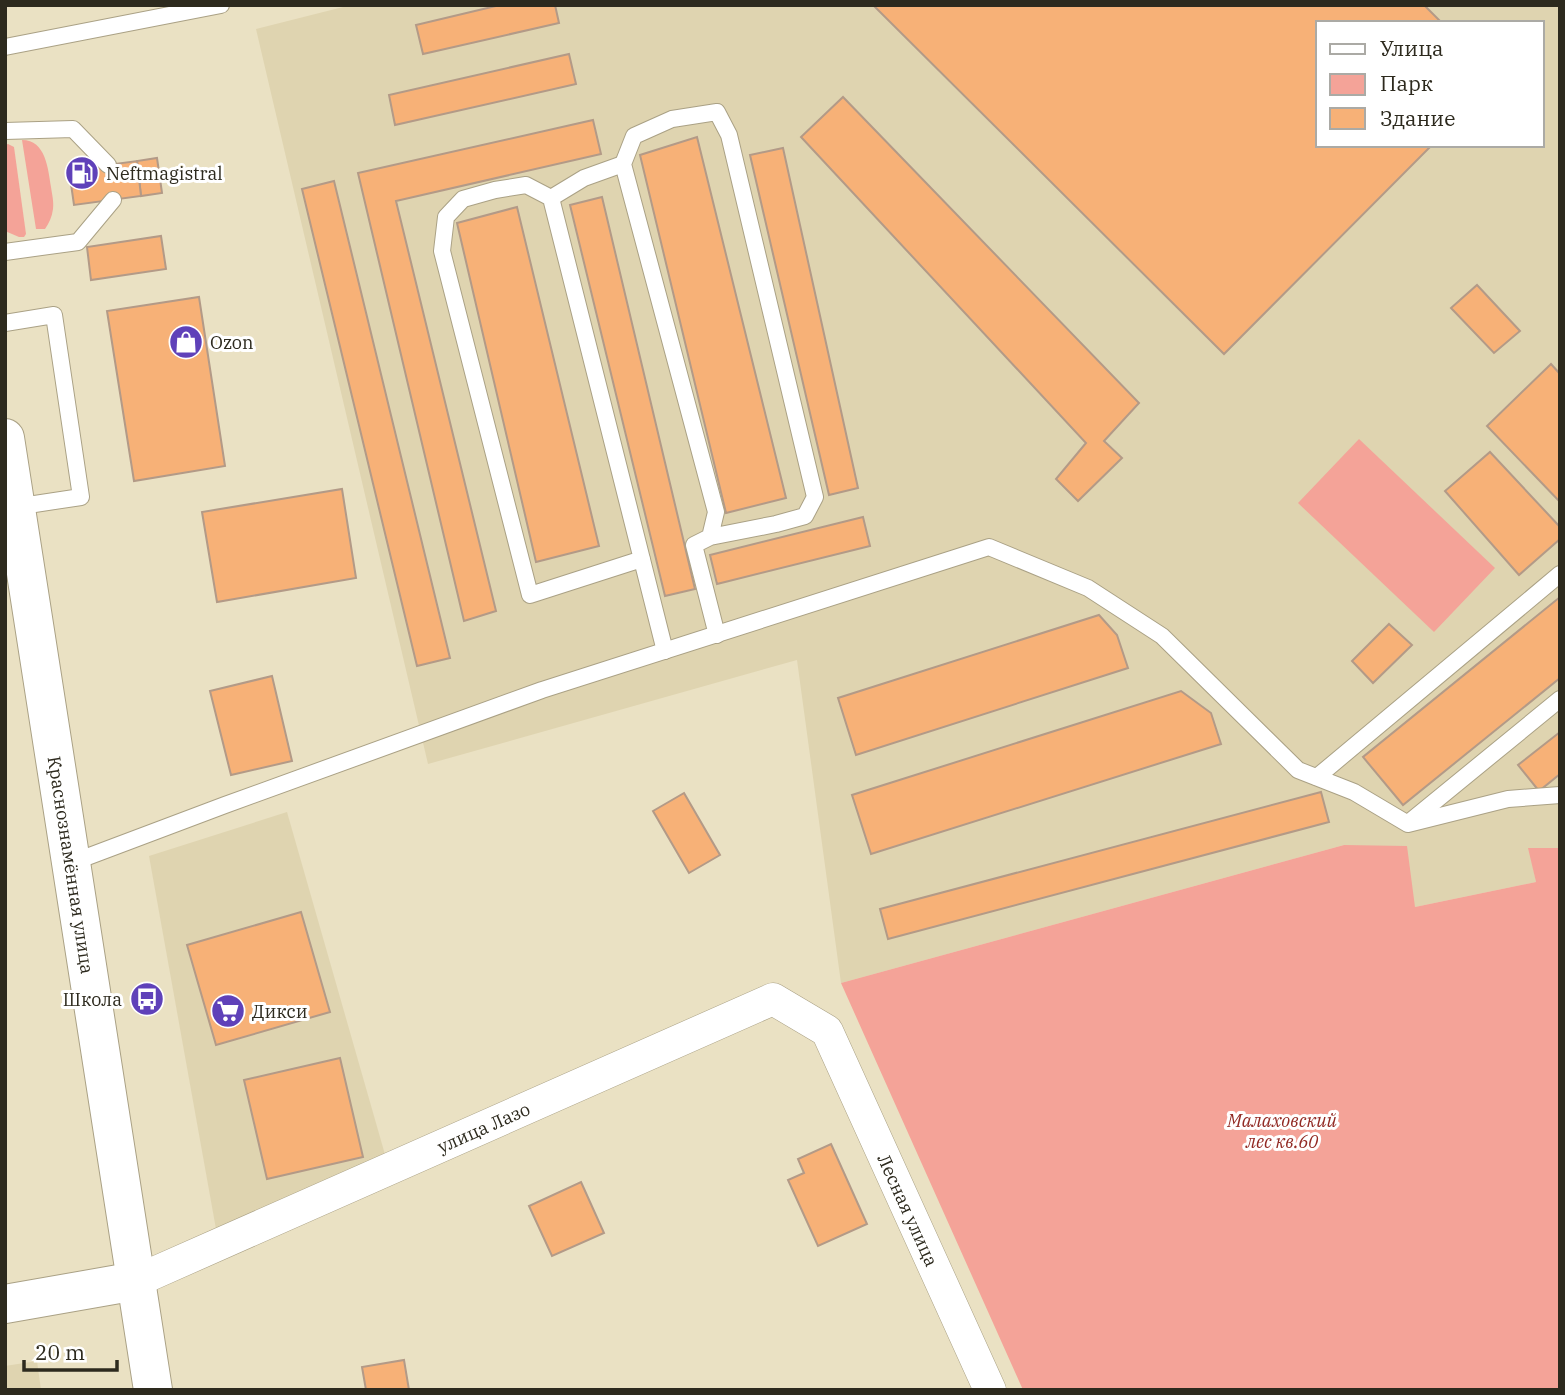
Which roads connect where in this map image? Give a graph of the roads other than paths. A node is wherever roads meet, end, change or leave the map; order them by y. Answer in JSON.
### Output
{"nodes":[{"id":1,"x":221,"y":5,"type":"edge"},
{"id":2,"x":5,"y":47,"type":"edge"},
{"id":3,"x":5,"y":131,"type":"edge"},
{"id":4,"x":108,"y":164,"type":"dead end"},
{"id":5,"x":623,"y":164,"type":"junction"},
{"id":6,"x":551,"y":198,"type":"junction"},
{"id":7,"x":113,"y":200,"type":"dead end"},
{"id":8,"x":5,"y":252,"type":"edge"},
{"id":9,"x":5,"y":323,"type":"edge"},
{"id":10,"x":5,"y":438,"type":"edge"},
{"id":11,"x":15,"y":507,"type":"junction"},
{"id":12,"x":710,"y":537,"type":"junction"},
{"id":13,"x":13,"y":549,"type":"edge"},
{"id":14,"x":642,"y":559,"type":"junction"},
{"id":15,"x":1560,"y":574,"type":"edge"},
{"id":16,"x":717,"y":635,"type":"junction"},
{"id":17,"x":665,"y":651,"type":"junction"},
{"id":18,"x":1560,"y":699,"type":"edge"},
{"id":19,"x":1317,"y":777,"type":"junction"},
{"id":20,"x":1560,"y":795,"type":"edge"},
{"id":21,"x":1408,"y":824,"type":"junction"},
{"id":22,"x":71,"y":863,"type":"junction"},
{"id":23,"x":827,"y":1031,"type":"joint"},
{"id":24,"x":136,"y":1281,"type":"junction"},
{"id":25,"x":5,"y":1304,"type":"edge"},
{"id":26,"x":153,"y":1390,"type":"edge"},
{"id":27,"x":990,"y":1390,"type":"edge"}],
"edges":[{"from":1,"to":2,"type":"lane"},
{"from":3,"to":4,"type":"lane"},
{"from":5,"to":6,"type":"lane"},
{"from":5,"to":12,"type":"lane"},
{"from":5,"to":12,"type":"lane"},
{"from":6,"to":14,"type":"lane"},
{"from":6,"to":14,"type":"lane"},
{"from":7,"to":8,"type":"lane"},
{"from":9,"to":11,"type":"lane"},
{"from":10,"to":11,"type":"main road","name":"Краснознамённая улица"},
{"from":11,"to":13,"type":"main road","name":"Краснознамённая улица"},
{"from":12,"to":16,"type":"lane"},
{"from":13,"to":22,"type":"main road","name":"Краснознамённая улица"},
{"from":14,"to":17,"type":"lane"},
{"from":15,"to":19,"type":"lane"},
{"from":16,"to":17,"type":"lane"},
{"from":16,"to":19,"type":"lane"},
{"from":17,"to":22,"type":"lane"},
{"from":18,"to":21,"type":"lane"},
{"from":19,"to":21,"type":"lane"},
{"from":20,"to":21,"type":"lane"},
{"from":22,"to":24,"type":"main road","name":"Краснознамённая улица"},
{"from":23,"to":24,"type":"street","name":"улица Лазо"},
{"from":23,"to":27,"type":"street","name":"Лесная улица"},
{"from":24,"to":25,"type":"main road"},
{"from":24,"to":26,"type":"main road","name":"Краснознамённая улица"}]}
